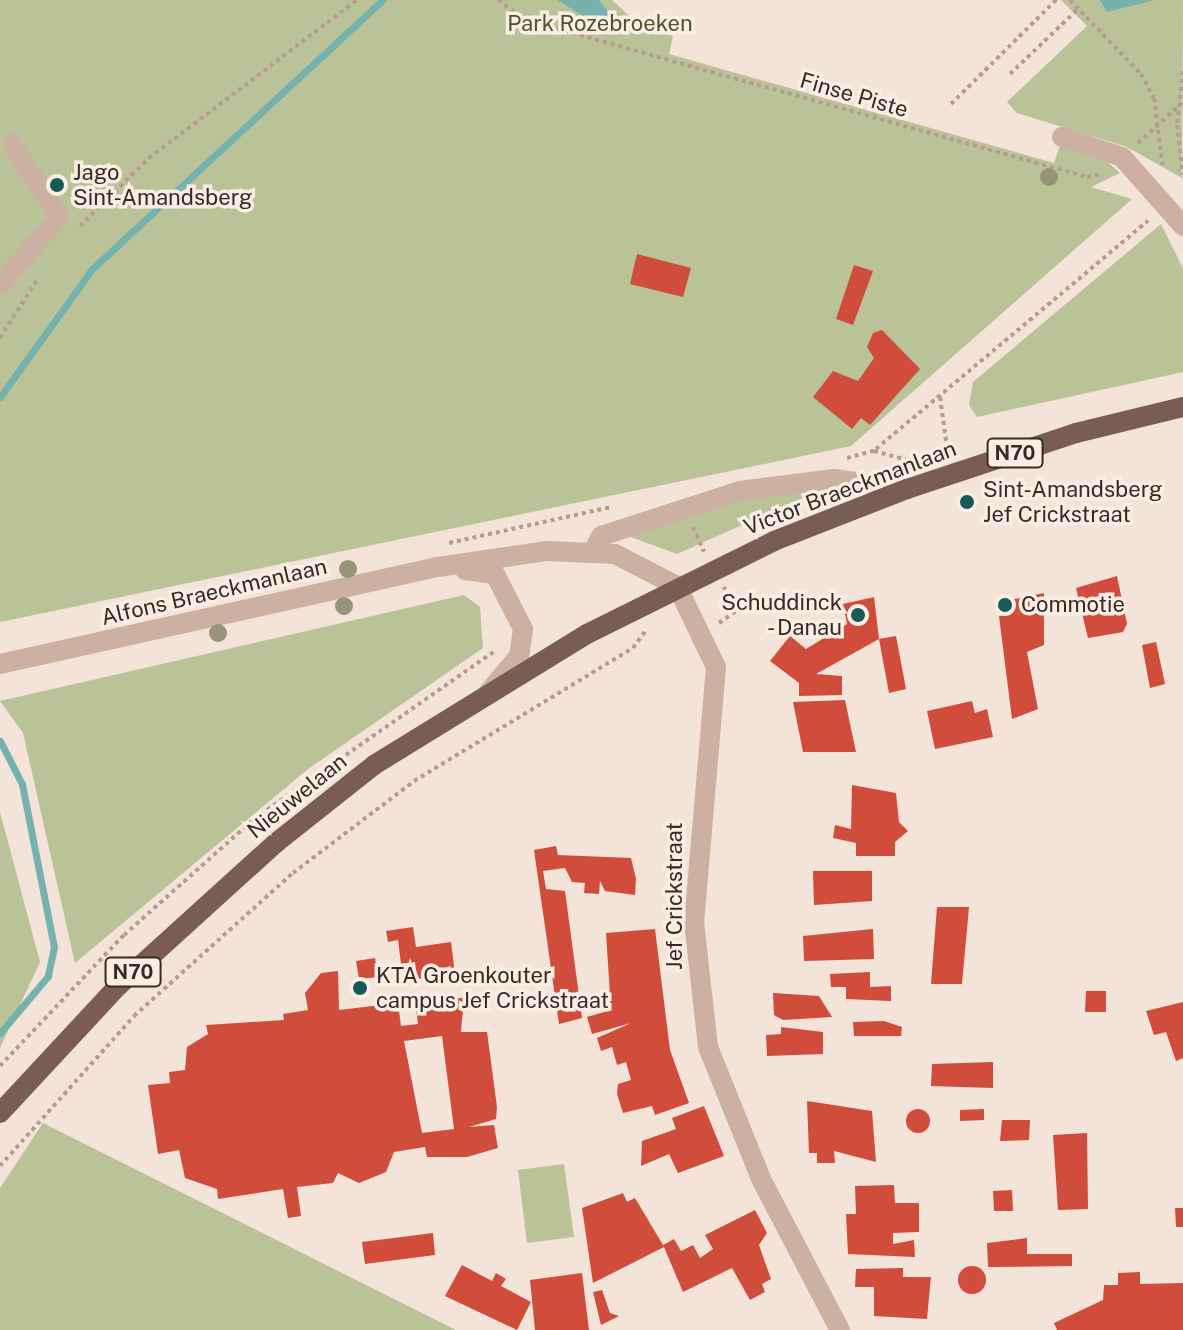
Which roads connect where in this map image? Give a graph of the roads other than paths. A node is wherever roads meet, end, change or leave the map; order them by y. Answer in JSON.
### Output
{"nodes":[{"id":1,"x":1062,"y":137,"type":"dead end"},
{"id":2,"x":12,"y":144,"type":"dead end"},
{"id":3,"x":1183,"y":226,"type":"edge"},
{"id":4,"x":0,"y":285,"type":"edge"},
{"id":5,"x":1183,"y":407,"type":"edge"},
{"id":6,"x":907,"y":489,"type":"junction"},
{"id":7,"x":595,"y":548,"type":"junction"},
{"id":8,"x":438,"y":567,"type":"junction"},
{"id":9,"x":677,"y":586,"type":"junction"},
{"id":10,"x":0,"y":664,"type":"edge"},
{"id":11,"x":488,"y":693,"type":"junction"},
{"id":12,"x":0,"y":1113,"type":"edge"},
{"id":13,"x":840,"y":1330,"type":"edge"}],
"edges":[{"from":1,"to":3,"type":"street"},
{"from":2,"to":4,"type":"street"},
{"from":5,"to":6,"type":"main road","name":"Victor Braeckmanlaan","number":"N70"},
{"from":6,"to":7,"type":"street","name":"Alfons Braeckmanlaan"},
{"from":6,"to":9,"type":"main road","name":"Victor Braeckmanlaan","number":"N70"},
{"from":7,"to":8,"type":"street","name":"Alfons Braeckmanlaan"},
{"from":7,"to":9,"type":"street","name":"Alfons Braeckmanlaan"},
{"from":8,"to":10,"type":"street","name":"Alfons Braeckmanlaan"},
{"from":8,"to":11,"type":"street","name":"Alfons Braeckmanlaan"},
{"from":9,"to":11,"type":"main road","name":"Nieuwelaan","number":"N70"},
{"from":9,"to":13,"type":"street","name":"Jef Crickstraat"},
{"from":11,"to":12,"type":"main road","name":"Nieuwelaan","number":"N70"}]}
